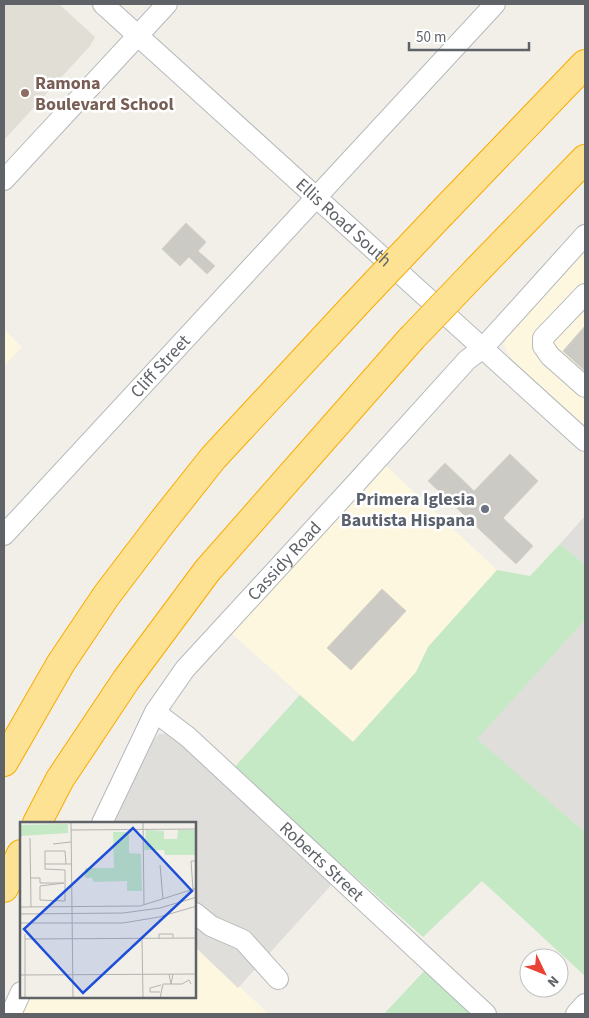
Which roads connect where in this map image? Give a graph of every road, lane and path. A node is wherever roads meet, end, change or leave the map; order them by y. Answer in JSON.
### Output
{"nodes":[{"id":1,"x":103,"y":4,"type":"edge"},
{"id":2,"x":167,"y":4,"type":"edge"},
{"id":3,"x":494,"y":4,"type":"edge"},
{"id":4,"x":138,"y":35,"type":"junction"},
{"id":5,"x":585,"y":64,"type":"edge"},
{"id":6,"x":585,"y":159,"type":"edge"},
{"id":7,"x":4,"y":180,"type":"edge"},
{"id":8,"x":317,"y":198,"type":"junction"},
{"id":9,"x":585,"y":235,"type":"edge"},
{"id":10,"x":585,"y":294,"type":"edge"},
{"id":11,"x":483,"y":348,"type":"junction"},
{"id":12,"x":585,"y":387,"type":"edge"},
{"id":13,"x":585,"y":441,"type":"edge"},
{"id":14,"x":4,"y":534,"type":"edge"},
{"id":15,"x":155,"y":712,"type":"junction"},
{"id":16,"x":4,"y":762,"type":"edge"},
{"id":17,"x":38,"y":822,"type":"edge"},
{"id":18,"x":102,"y":822,"type":"edge"},
{"id":19,"x":20,"y":856,"type":"edge"},
{"id":20,"x":4,"y":888,"type":"edge"},
{"id":21,"x":196,"y":914,"type":"edge"},
{"id":22,"x":278,"y":980,"type":"dead end"},
{"id":23,"x":20,"y":994,"type":"edge"},
{"id":24,"x":585,"y":1004,"type":"edge"},
{"id":25,"x":11,"y":1014,"type":"edge"},
{"id":26,"x":486,"y":1014,"type":"edge"},
{"id":27,"x":576,"y":1014,"type":"edge"}],
"edges":[{"from":1,"to":4,"type":"street","name":"Ellis Road South"},
{"from":2,"to":4,"type":"street"},
{"from":3,"to":8,"type":"street","name":"Cliff Street"},
{"from":4,"to":7,"type":"street"},
{"from":4,"to":8,"type":"street","name":"Ellis Road South"},
{"from":5,"to":16,"type":"highway","bridge":true},
{"from":6,"to":17,"type":"highway","bridge":true},
{"from":8,"to":11,"type":"street","name":"Ellis Road South"},
{"from":8,"to":14,"type":"street","name":"Cliff Street"},
{"from":9,"to":11,"type":"street","name":"Cassidy Road"},
{"from":10,"to":12,"type":"street"},
{"from":11,"to":13,"type":"street","name":"Ellis Road South"},
{"from":11,"to":15,"type":"street","name":"Cassidy Road"},
{"from":15,"to":18,"type":"street","name":"Cassidy Road"},
{"from":15,"to":26,"type":"street","name":"Roberts Street"},
{"from":19,"to":20,"type":"highway"},
{"from":21,"to":22,"type":"street"},
{"from":23,"to":25,"type":"street"},
{"from":24,"to":27,"type":"street"}]}
